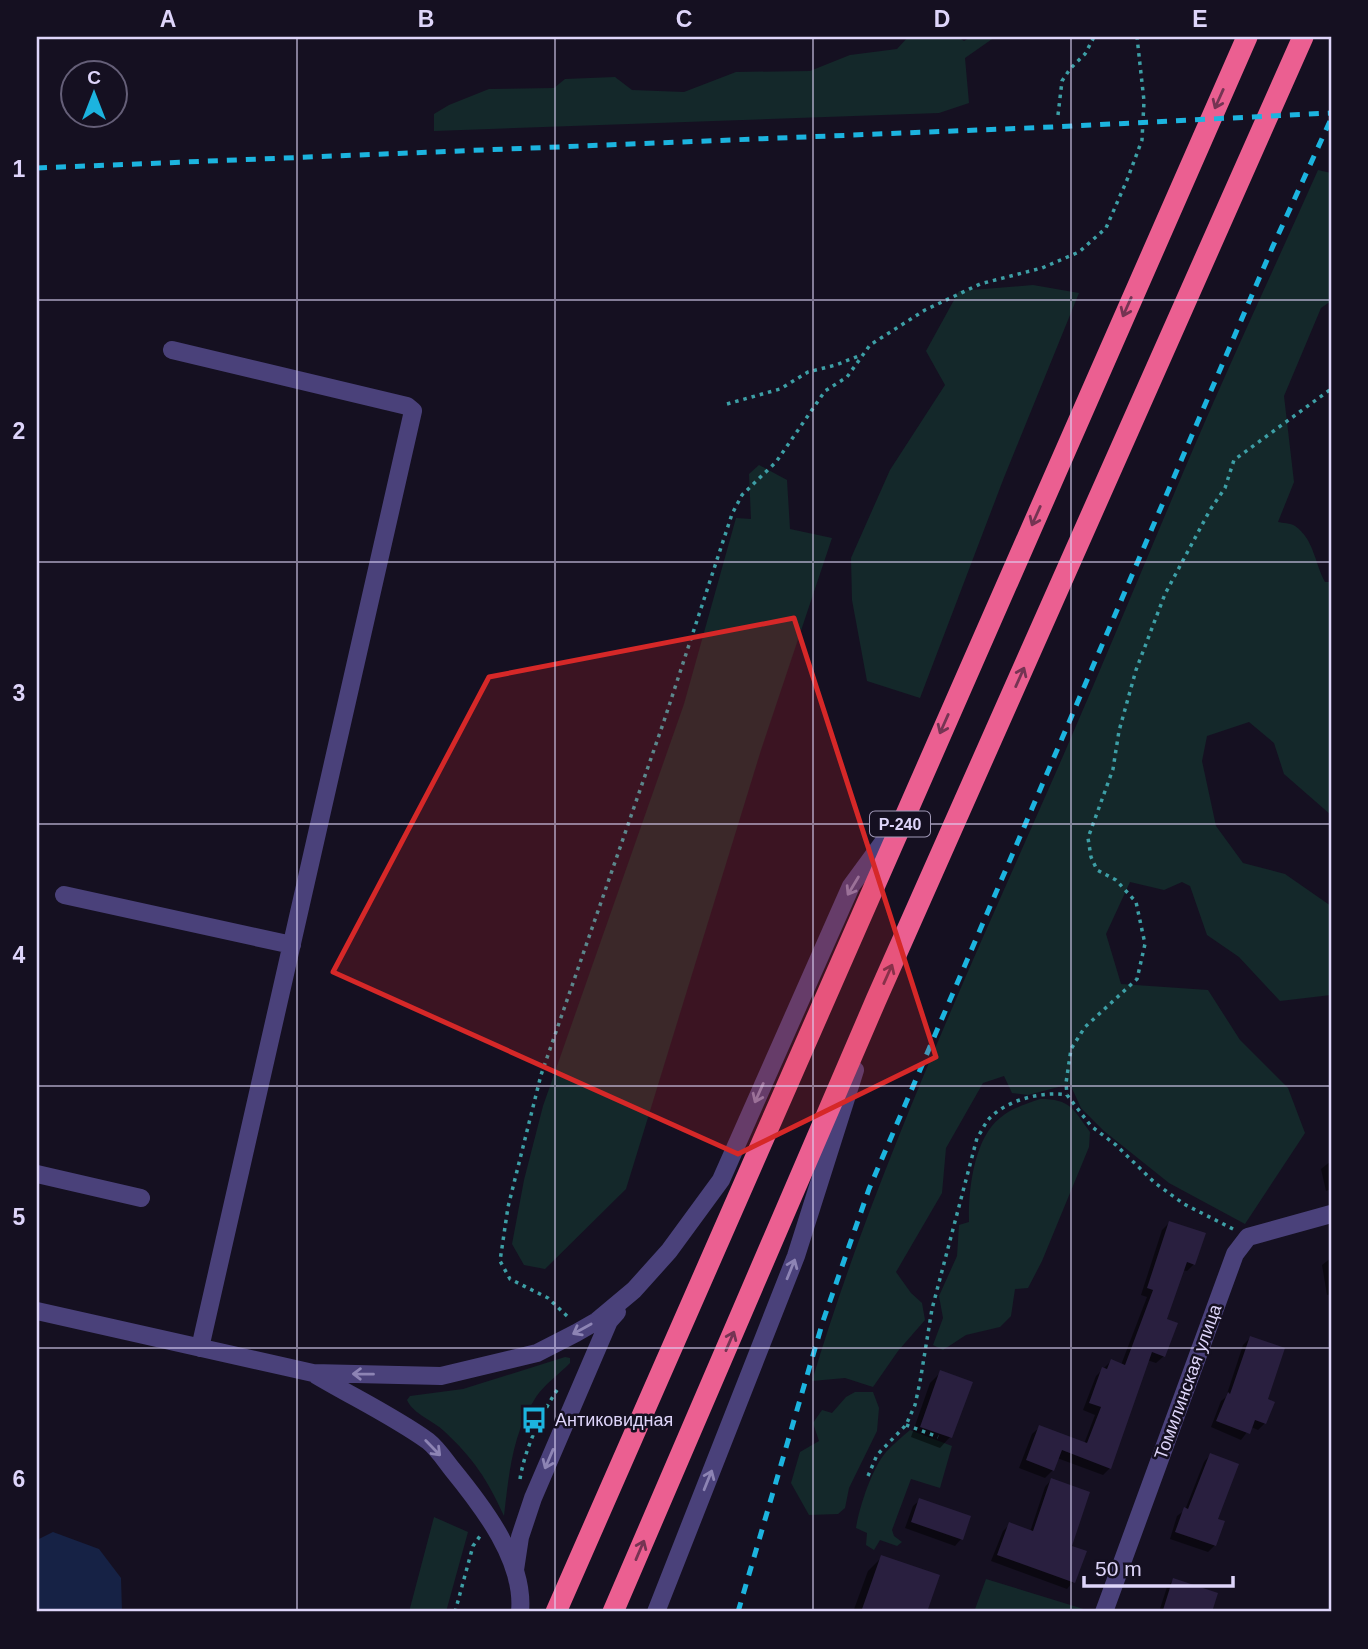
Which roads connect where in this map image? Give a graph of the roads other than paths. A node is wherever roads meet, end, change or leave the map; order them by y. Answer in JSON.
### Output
{"nodes":[{"id":1,"x":1247,"y":37,"type":"edge"},
{"id":2,"x":1303,"y":37,"type":"edge"},
{"id":3,"x":172,"y":350,"type":"dead end"},
{"id":4,"x":906,"y":810,"type":"junction"},
{"id":5,"x":64,"y":895,"type":"dead end"},
{"id":6,"x":292,"y":945,"type":"junction"},
{"id":7,"x":877,"y":1000,"type":"junction"},
{"id":8,"x":37,"y":1174,"type":"edge"},
{"id":9,"x":141,"y":1198,"type":"dead end"},
{"id":10,"x":1331,"y":1214,"type":"edge"},
{"id":11,"x":634,"y":1290,"type":"junction"},
{"id":12,"x":37,"y":1311,"type":"edge"},
{"id":13,"x":200,"y":1348,"type":"junction"},
{"id":14,"x":313,"y":1373,"type":"junction"},
{"id":15,"x":514,"y":1570,"type":"junction"},
{"id":16,"x":520,"y":1612,"type":"edge"},
{"id":17,"x":556,"y":1612,"type":"edge"},
{"id":18,"x":613,"y":1612,"type":"edge"},
{"id":19,"x":656,"y":1612,"type":"edge"},
{"id":20,"x":1104,"y":1612,"type":"edge"}],
"edges":[{"from":1,"to":4,"type":"highway","number":"Р-240","one_way":true},
{"from":7,"to":2,"type":"highway","number":"Р-240","one_way":true},
{"from":3,"to":6,"type":"street"},
{"from":4,"to":11,"type":"street","one_way":true},
{"from":4,"to":17,"type":"highway","number":"Р-240"},
{"from":5,"to":6,"type":"street"},
{"from":6,"to":13,"type":"street"},
{"from":18,"to":7,"type":"highway","number":"Р-240","one_way":true},
{"from":19,"to":7,"type":"street","one_way":true},
{"from":8,"to":9,"type":"street"},
{"from":10,"to":20,"type":"street","name":"Томилинская улица"},
{"from":11,"to":14,"type":"street","one_way":true},
{"from":11,"to":15,"type":"street","one_way":true},
{"from":12,"to":13,"type":"street"},
{"from":13,"to":14,"type":"street"},
{"from":14,"to":15,"type":"street","one_way":true},
{"from":15,"to":16,"type":"street"}]}
